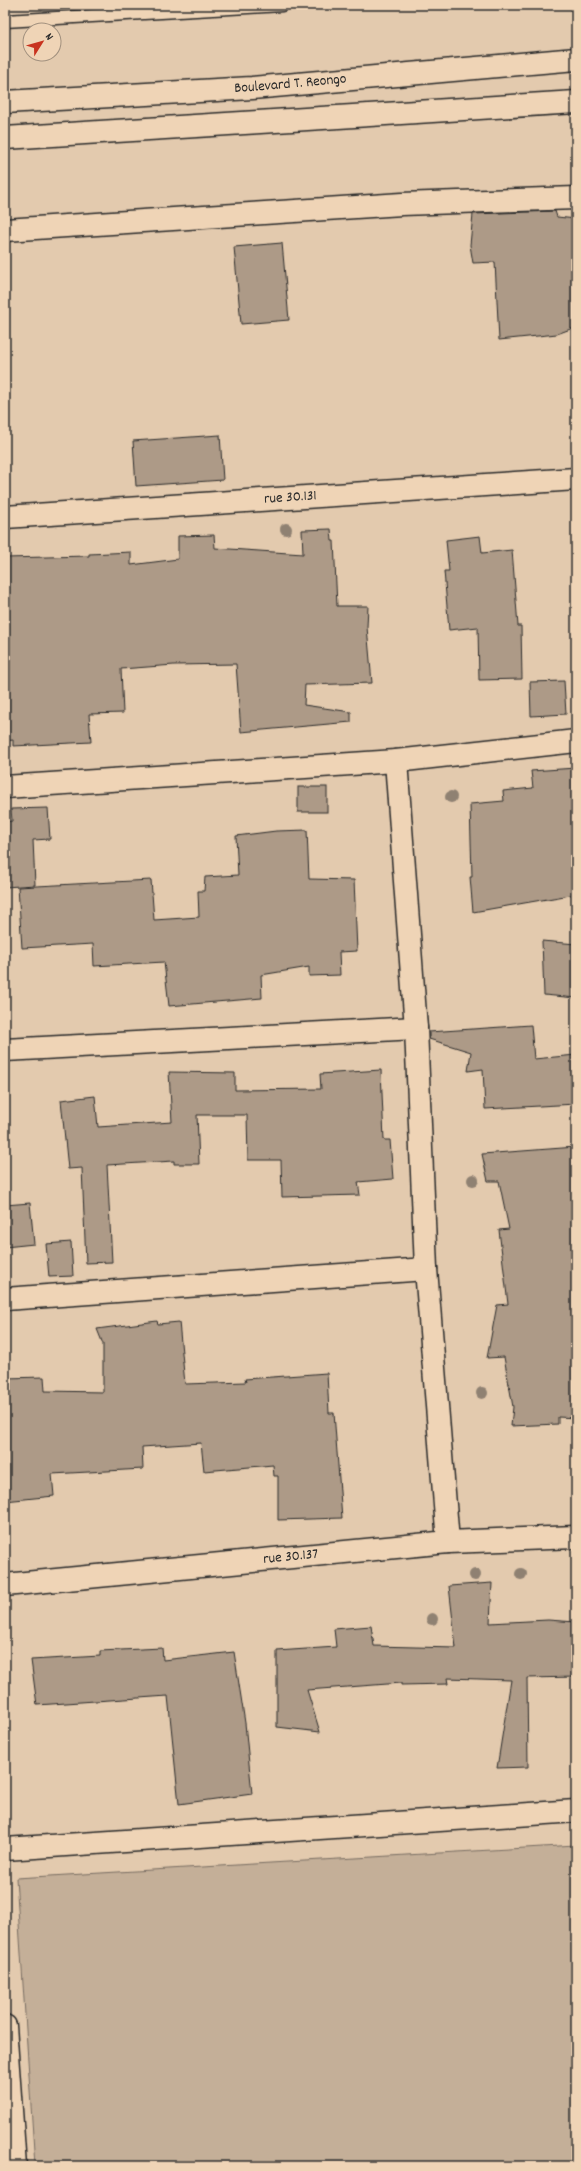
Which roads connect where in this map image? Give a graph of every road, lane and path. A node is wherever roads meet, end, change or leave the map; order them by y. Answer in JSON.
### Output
{"nodes":[{"id":1,"x":282,"y":5,"type":"edge"},
{"id":2,"x":5,"y":21,"type":"edge"},
{"id":3,"x":576,"y":59,"type":"edge"},
{"id":4,"x":5,"y":102,"type":"edge"},
{"id":5,"x":576,"y":102,"type":"edge"},
{"id":6,"x":5,"y":138,"type":"edge"},
{"id":7,"x":576,"y":198,"type":"edge"},
{"id":8,"x":5,"y":230,"type":"edge"},
{"id":9,"x":576,"y":479,"type":"edge"},
{"id":10,"x":5,"y":517,"type":"edge"},
{"id":11,"x":576,"y":740,"type":"edge"},
{"id":12,"x":396,"y":761,"type":"junction"},
{"id":13,"x":5,"y":787,"type":"edge"},
{"id":14,"x":416,"y":1028,"type":"junction"},
{"id":15,"x":5,"y":1050,"type":"edge"},
{"id":16,"x":426,"y":1269,"type":"junction"},
{"id":17,"x":5,"y":1299,"type":"edge"},
{"id":18,"x":576,"y":1537,"type":"edge"},
{"id":19,"x":448,"y":1542,"type":"junction"},
{"id":20,"x":5,"y":1585,"type":"edge"},
{"id":21,"x":576,"y":1812,"type":"edge"},
{"id":22,"x":5,"y":1849,"type":"edge"},
{"id":23,"x":5,"y":2026,"type":"edge"},
{"id":24,"x":15,"y":2166,"type":"edge"}],
"edges":[{"from":1,"to":2,"type":"lane"},
{"from":3,"to":4,"type":"street","name":"Boulevard T. Reongo"},
{"from":5,"to":6,"type":"street"},
{"from":7,"to":8,"type":"street"},
{"from":9,"to":10,"type":"street","name":"rue 30.131"},
{"from":11,"to":12,"type":"street"},
{"from":12,"to":13,"type":"street"},
{"from":12,"to":14,"type":"street"},
{"from":14,"to":15,"type":"street"},
{"from":14,"to":16,"type":"street"},
{"from":16,"to":17,"type":"street"},
{"from":16,"to":19,"type":"street"},
{"from":18,"to":19,"type":"street","name":"rue 30.137"},
{"from":19,"to":20,"type":"street","name":"rue 30.137"},
{"from":21,"to":22,"type":"street"},
{"from":23,"to":24,"type":"street"}]}
